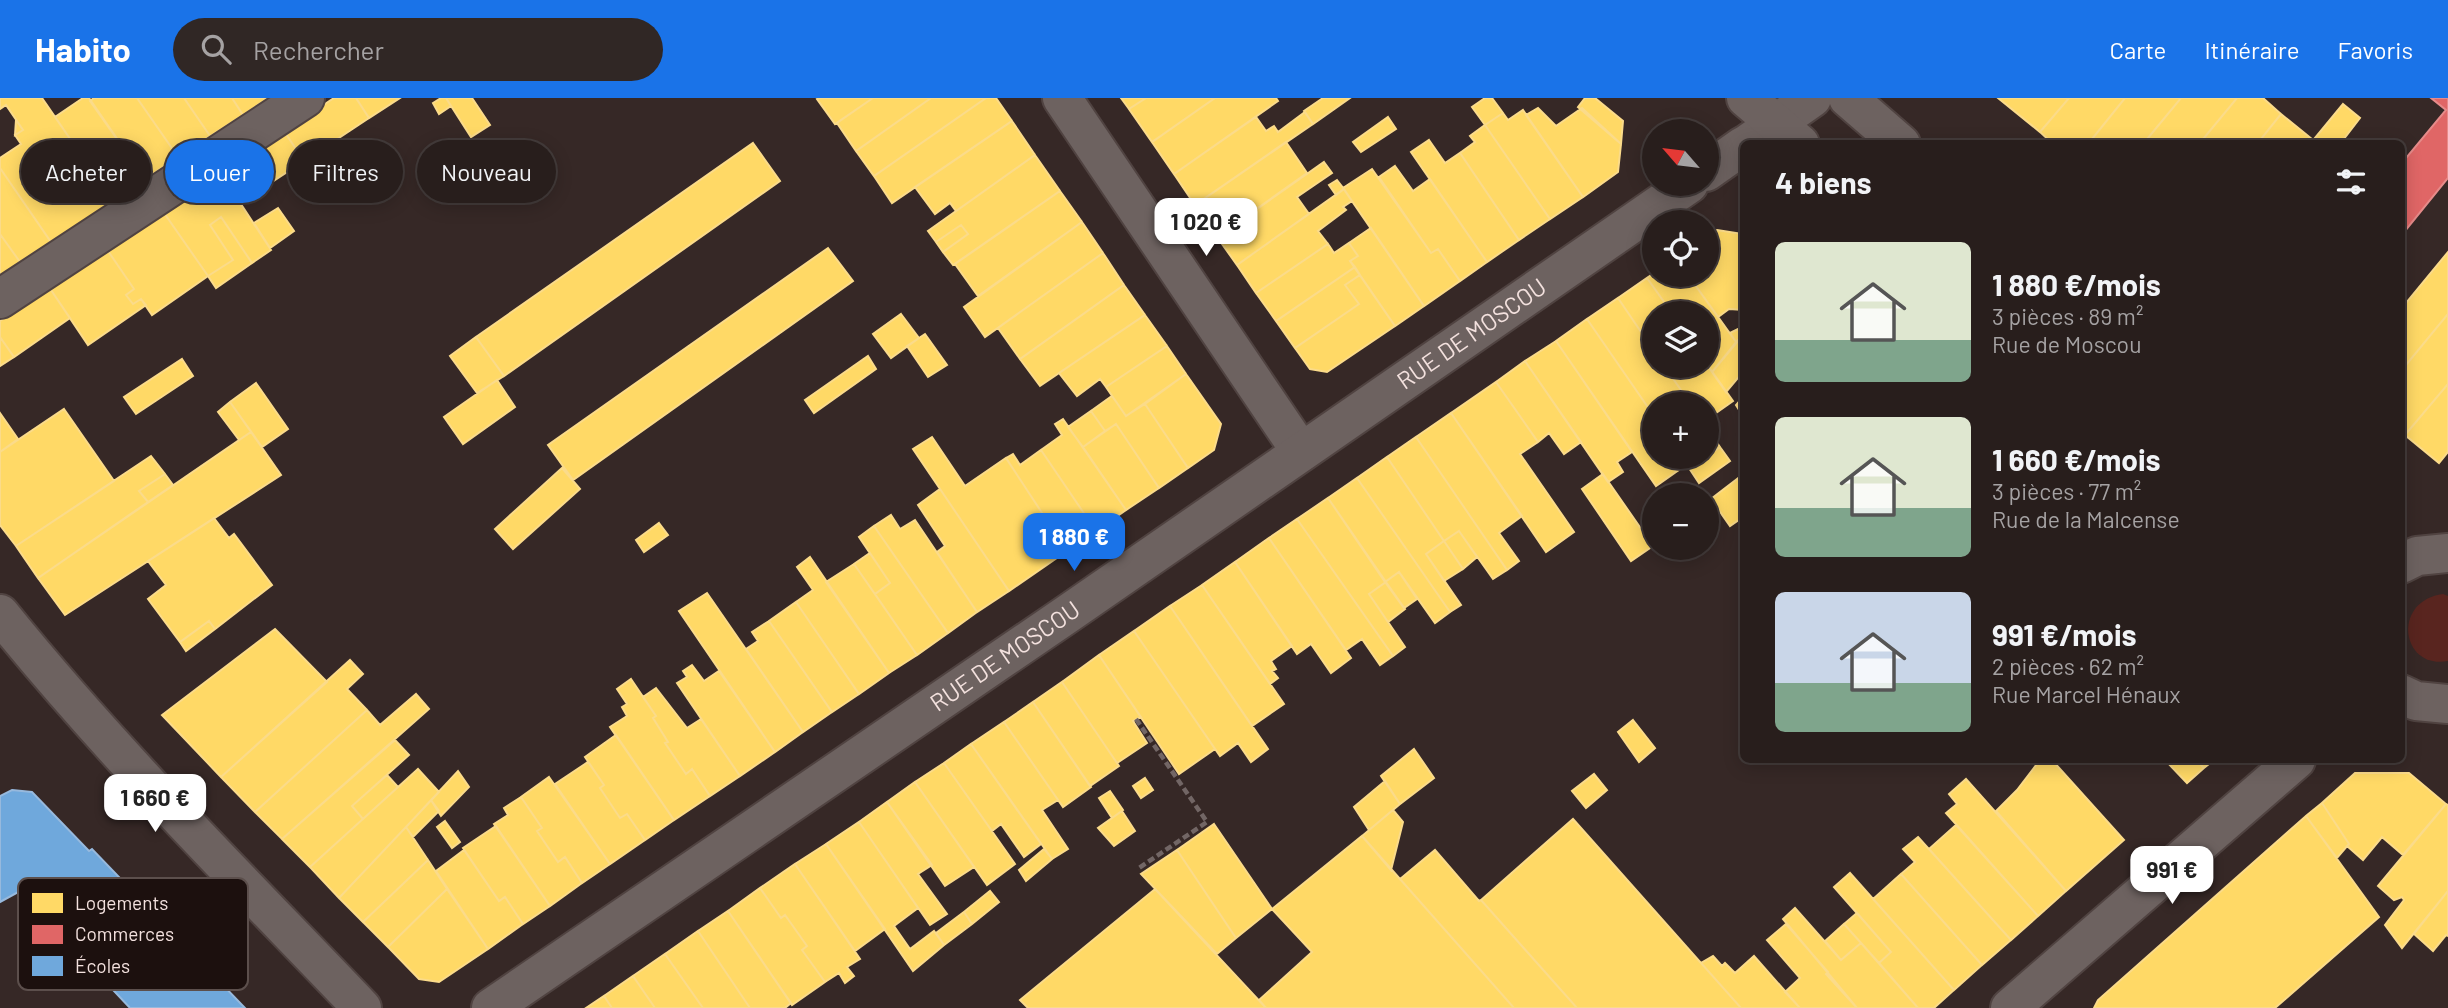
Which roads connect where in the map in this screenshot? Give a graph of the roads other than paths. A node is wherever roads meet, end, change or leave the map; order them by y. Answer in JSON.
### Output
{"nodes":[{"id":1,"x":304,"y":98,"type":"edge"},
{"id":2,"x":1062,"y":98,"type":"edge"},
{"id":3,"x":1746,"y":98,"type":"edge"},
{"id":4,"x":1812,"y":98,"type":"edge"},
{"id":5,"x":1848,"y":98,"type":"edge"},
{"id":6,"x":1767,"y":139,"type":"edge"},
{"id":7,"x":1896,"y":140,"type":"edge"},
{"id":8,"x":1740,"y":154,"type":"edge"},
{"id":9,"x":1719,"y":165,"type":"edge"},
{"id":10,"x":1672,"y":196,"type":"edge"},
{"id":11,"x":0,"y":299,"type":"edge"},
{"id":12,"x":1301,"y":452,"type":"junction"},
{"id":13,"x":2405,"y":543,"type":"edge"},
{"id":14,"x":2445,"y":553,"type":"edge"},
{"id":15,"x":2405,"y":562,"type":"edge"},
{"id":16,"x":0,"y":614,"type":"edge"},
{"id":17,"x":2405,"y":696,"type":"edge"},
{"id":18,"x":2446,"y":705,"type":"edge"},
{"id":19,"x":2292,"y":763,"type":"edge"},
{"id":20,"x":238,"y":878,"type":"edge"},
{"id":21,"x":248,"y":889,"type":"edge"},
{"id":22,"x":362,"y":1008,"type":"edge"},
{"id":23,"x":491,"y":1008,"type":"edge"},
{"id":24,"x":2010,"y":1008,"type":"edge"}],
"edges":[{"from":1,"to":11,"type":"street"},
{"from":2,"to":12,"type":"street"},
{"from":3,"to":6,"type":"street"},
{"from":4,"to":6,"type":"street"},
{"from":5,"to":7,"type":"street"},
{"from":8,"to":9,"type":"street"},
{"from":10,"to":12,"type":"street","name":"RUE DE MOSCOU"},
{"from":12,"to":23,"type":"street","name":"RUE DE MOSCOU"},
{"from":13,"to":14,"type":"street"},
{"from":14,"to":15,"type":"street"},
{"from":16,"to":20,"type":"street"},
{"from":17,"to":18,"type":"street"},
{"from":19,"to":24,"type":"street"},
{"from":21,"to":22,"type":"street"}]}
